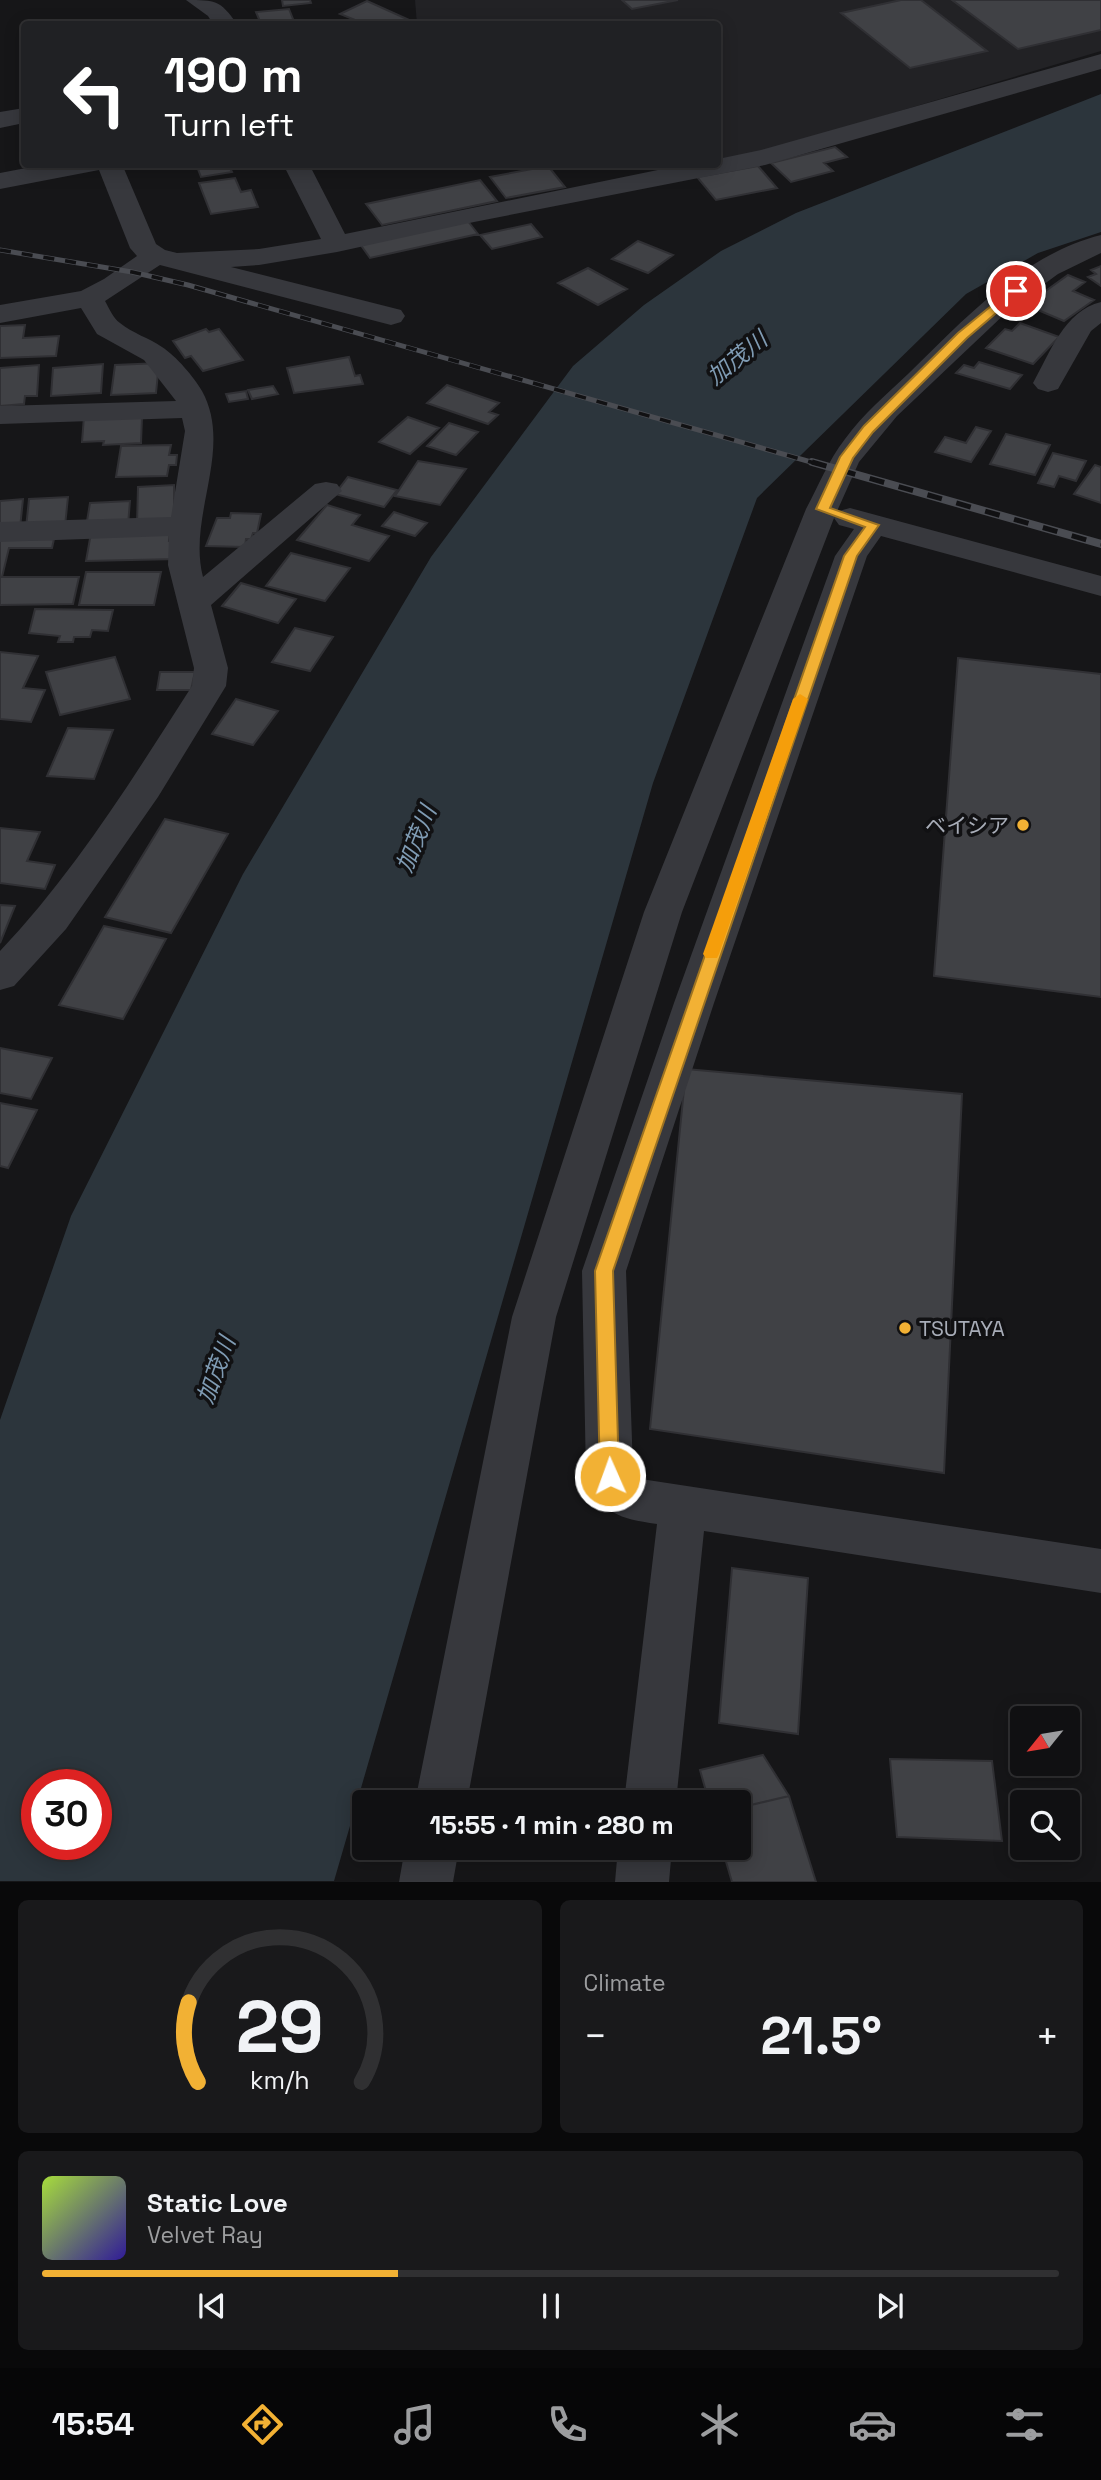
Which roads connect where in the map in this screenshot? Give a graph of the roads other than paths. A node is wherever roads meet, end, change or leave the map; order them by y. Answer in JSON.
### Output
{"nodes":[{"id":1,"x":198,"y":0,"type":"edge"},
{"id":2,"x":223,"y":21,"type":"edge"},
{"id":3,"x":1101,"y":61,"type":"edge"},
{"id":4,"x":21,"y":116,"type":"edge"},
{"id":5,"x":0,"y":120,"type":"edge"},
{"id":6,"x":721,"y":166,"type":"edge"},
{"id":7,"x":71,"y":168,"type":"edge"},
{"id":8,"x":110,"y":168,"type":"edge"},
{"id":9,"x":298,"y":168,"type":"edge"},
{"id":10,"x":709,"y":168,"type":"edge"},
{"id":11,"x":0,"y":181,"type":"edge"},
{"id":12,"x":1101,"y":243,"type":"edge"},
{"id":13,"x":337,"y":244,"type":"junction"},
{"id":14,"x":163,"y":259,"type":"junction"},
{"id":15,"x":89,"y":298,"type":"junction"},
{"id":16,"x":1101,"y":310,"type":"edge"},
{"id":17,"x":0,"y":314,"type":"edge"},
{"id":18,"x":391,"y":316,"type":"dead end"},
{"id":19,"x":1048,"y":383,"type":"dead end"},
{"id":20,"x":195,"y":409,"type":"junction"},
{"id":21,"x":0,"y":415,"type":"edge"},
{"id":22,"x":326,"y":491,"type":"dead end"},
{"id":23,"x":822,"y":509,"type":"junction"},
{"id":24,"x":873,"y":525,"type":"junction"},
{"id":25,"x":184,"y":526,"type":"junction"},
{"id":26,"x":0,"y":532,"type":"edge"},
{"id":27,"x":1101,"y":586,"type":"edge"},
{"id":28,"x":194,"y":601,"type":"junction"},
{"id":29,"x":0,"y":976,"type":"edge"},
{"id":30,"x":683,"y":1505,"type":"junction"},
{"id":31,"x":1101,"y":1570,"type":"edge"},
{"id":32,"x":443,"y":1790,"type":"edge"},
{"id":33,"x":651,"y":1790,"type":"edge"},
{"id":34,"x":430,"y":1860,"type":"edge"},
{"id":35,"x":644,"y":1860,"type":"edge"},
{"id":36,"x":426,"y":1881,"type":"edge"},
{"id":37,"x":642,"y":1881,"type":"edge"}],
"edges":[{"from":1,"to":2,"type":"street"},
{"from":3,"to":6,"type":"street"},
{"from":4,"to":5,"type":"street"},
{"from":7,"to":11,"type":"street"},
{"from":8,"to":14,"type":"street"},
{"from":9,"to":13,"type":"street"},
{"from":10,"to":13,"type":"street"},
{"from":12,"to":23,"type":"street"},
{"from":13,"to":14,"type":"street"},
{"from":14,"to":15,"type":"street"},
{"from":14,"to":18,"type":"street"},
{"from":15,"to":17,"type":"street"},
{"from":15,"to":20,"type":"street"},
{"from":16,"to":19,"type":"street"},
{"from":20,"to":21,"type":"street"},
{"from":20,"to":25,"type":"street"},
{"from":22,"to":28,"type":"street"},
{"from":23,"to":24,"type":"street"},
{"from":23,"to":32,"type":"street"},
{"from":24,"to":27,"type":"street"},
{"from":24,"to":30,"type":"street"},
{"from":25,"to":26,"type":"street"},
{"from":25,"to":28,"type":"street"},
{"from":28,"to":29,"type":"street"},
{"from":30,"to":31,"type":"street"},
{"from":30,"to":33,"type":"street"},
{"from":34,"to":36,"type":"street"},
{"from":35,"to":37,"type":"street"}]}
